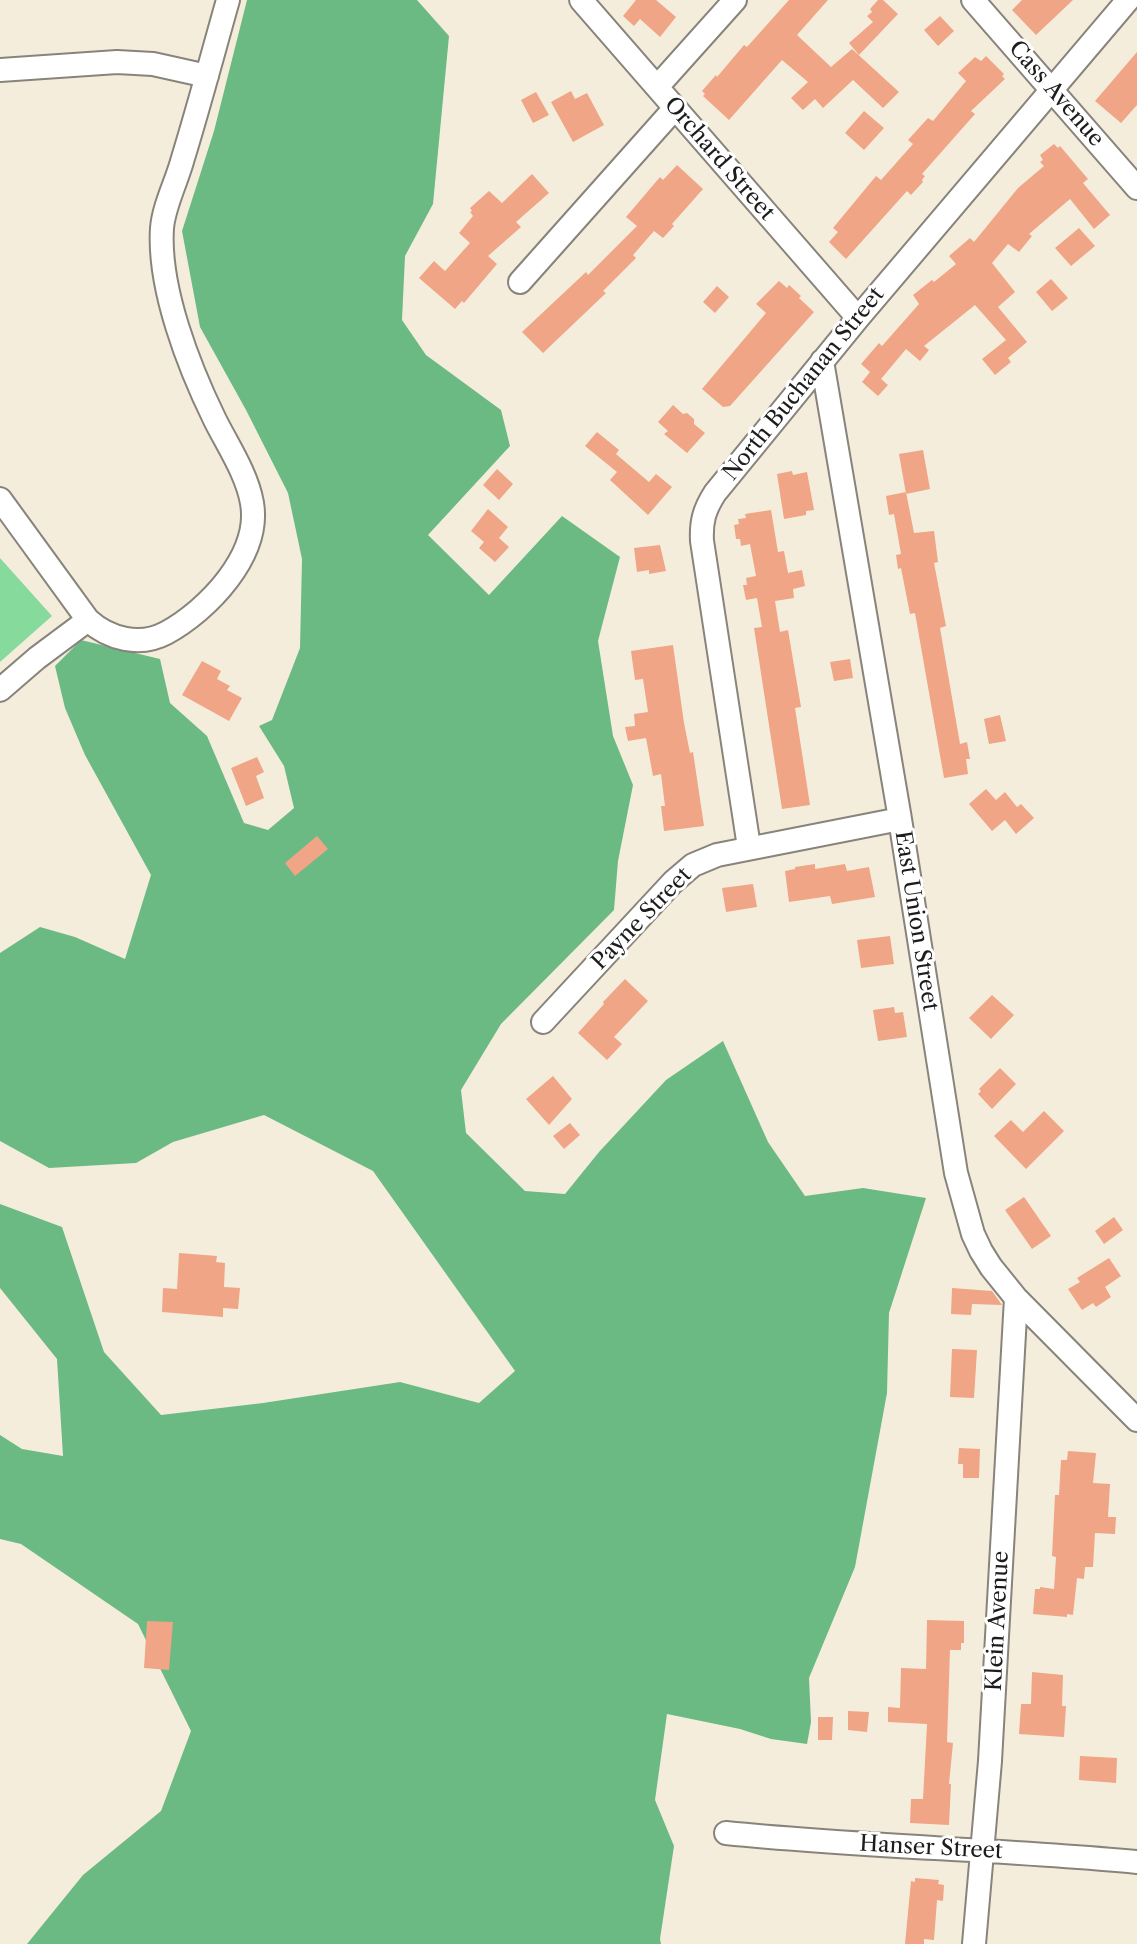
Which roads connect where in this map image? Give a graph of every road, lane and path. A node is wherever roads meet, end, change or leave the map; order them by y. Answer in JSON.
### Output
{"nodes":[{"id":1,"x":228,"y":0,"type":"edge"},
{"id":2,"x":581,"y":0,"type":"edge"},
{"id":3,"x":735,"y":0,"type":"edge"},
{"id":4,"x":973,"y":0,"type":"edge"},
{"id":5,"x":1128,"y":0,"type":"edge"},
{"id":6,"x":0,"y":70,"type":"edge"},
{"id":7,"x":207,"y":76,"type":"junction"},
{"id":8,"x":657,"y":87,"type":"junction"},
{"id":9,"x":1052,"y":89,"type":"junction"},
{"id":10,"x":675,"y":108,"type":"junction"},
{"id":11,"x":1137,"y":188,"type":"edge"},
{"id":12,"x":520,"y":282,"type":"dead end"},
{"id":13,"x":858,"y":318,"type":"junction"},
{"id":14,"x":822,"y":361,"type":"junction"},
{"id":15,"x":0,"y":499,"type":"edge"},
{"id":16,"x":88,"y":620,"type":"junction"},
{"id":17,"x":0,"y":690,"type":"edge"},
{"id":18,"x":900,"y":819,"type":"junction"},
{"id":19,"x":749,"y":847,"type":"junction"},
{"id":20,"x":543,"y":1022,"type":"dead end"},
{"id":21,"x":1016,"y":1298,"type":"junction"},
{"id":22,"x":1137,"y":1420,"type":"edge"},
{"id":23,"x":726,"y":1833,"type":"dead end"},
{"id":24,"x":982,"y":1850,"type":"junction"},
{"id":25,"x":1137,"y":1862,"type":"edge"},
{"id":26,"x":974,"y":1944,"type":"edge"}],
"edges":[{"from":1,"to":7,"type":"street"},
{"from":2,"to":8,"type":"street","name":"Orchard Street"},
{"from":3,"to":8,"type":"street"},
{"from":4,"to":9,"type":"street","name":"Cass Avenue"},
{"from":5,"to":9,"type":"street","name":"North Buchanan Street"},
{"from":6,"to":7,"type":"street"},
{"from":7,"to":16,"type":"street"},
{"from":8,"to":10,"type":"street","name":"Orchard Street"},
{"from":9,"to":11,"type":"street","name":"Cass Avenue"},
{"from":9,"to":13,"type":"street","name":"North Buchanan Street"},
{"from":10,"to":12,"type":"street"},
{"from":10,"to":13,"type":"street","name":"Orchard Street"},
{"from":13,"to":14,"type":"street","name":"North Buchanan Street"},
{"from":14,"to":18,"type":"street","name":"East Union Street"},
{"from":14,"to":19,"type":"street","name":"North Buchanan Street"},
{"from":15,"to":16,"type":"street"},
{"from":16,"to":17,"type":"street"},
{"from":18,"to":19,"type":"street","name":"Payne Street"},
{"from":18,"to":21,"type":"street","name":"East Union Street"},
{"from":19,"to":20,"type":"street","name":"Payne Street"},
{"from":21,"to":22,"type":"street","name":"East Union Street"},
{"from":21,"to":24,"type":"street","name":"Klein Avenue"},
{"from":23,"to":24,"type":"street","name":"Hanser Street"},
{"from":24,"to":25,"type":"street","name":"Hanser Street"},
{"from":24,"to":26,"type":"street","name":"Klein Avenue"}]}
